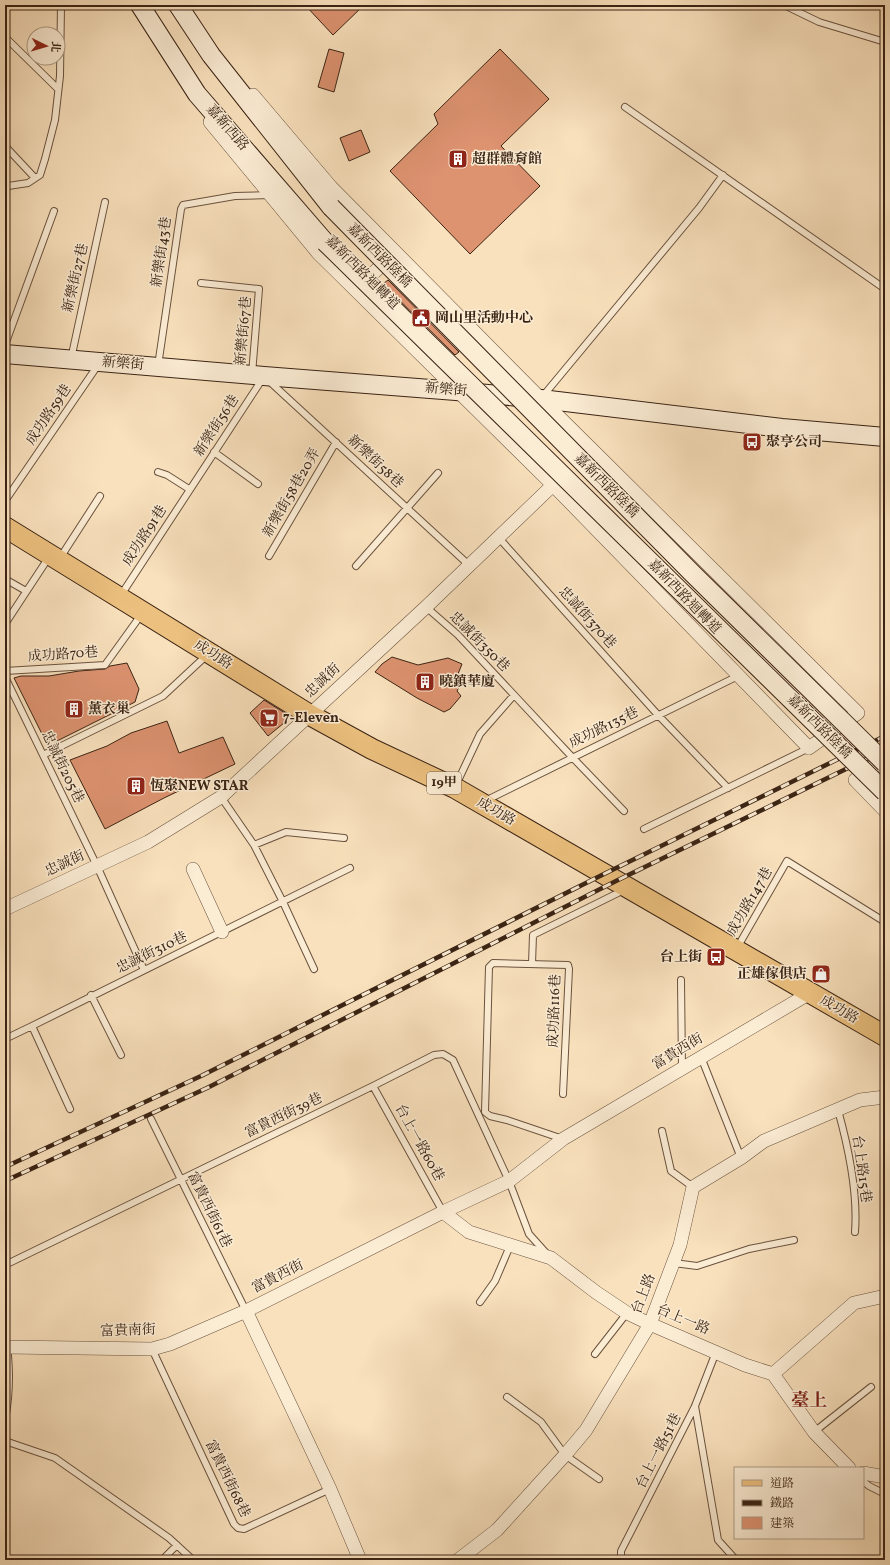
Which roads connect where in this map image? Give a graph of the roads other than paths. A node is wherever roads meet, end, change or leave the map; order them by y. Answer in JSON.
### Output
{"nodes":[{"id":1,"x":61,"y":5,"type":"edge"},
{"id":2,"x":140,"y":5,"type":"edge"},
{"id":3,"x":178,"y":5,"type":"edge"},
{"id":4,"x":784,"y":5,"type":"edge"},
{"id":5,"x":5,"y":37,"type":"edge"},
{"id":6,"x":885,"y":42,"type":"edge"},
{"id":7,"x":211,"y":55,"type":"junction"},
{"id":8,"x":58,"y":88,"type":"junction"},
{"id":9,"x":197,"y":94,"type":"junction"},
{"id":10,"x":625,"y":107,"type":"dead end"},
{"id":11,"x":5,"y":146,"type":"edge"},
{"id":12,"x":724,"y":176,"type":"junction"},
{"id":13,"x":35,"y":178,"type":"junction"},
{"id":14,"x":8,"y":186,"type":"dead end"},
{"id":15,"x":271,"y":195,"type":"junction"},
{"id":16,"x":105,"y":202,"type":"dead end"},
{"id":17,"x":54,"y":211,"type":"dead end"},
{"id":18,"x":325,"y":242,"type":"joint"},
{"id":19,"x":395,"y":252,"type":"junction"},
{"id":20,"x":201,"y":283,"type":"dead end"},
{"id":21,"x":885,"y":289,"type":"edge"},
{"id":22,"x":356,"y":290,"type":"junction"},
{"id":23,"x":5,"y":344,"type":"edge"},
{"id":24,"x":5,"y":354,"type":"edge"},
{"id":25,"x":70,"y":359,"type":"junction"},
{"id":26,"x":100,"y":362,"type":"junction"},
{"id":27,"x":158,"y":367,"type":"junction"},
{"id":28,"x":258,"y":376,"type":"junction"},
{"id":29,"x":456,"y":390,"type":"junction"},
{"id":30,"x":541,"y":399,"type":"junction"},
{"id":31,"x":885,"y":437,"type":"edge"},
{"id":32,"x":336,"y":442,"type":"junction"},
{"id":33,"x":214,"y":452,"type":"junction"},
{"id":34,"x":158,"y":472,"type":"dead end"},
{"id":35,"x":438,"y":473,"type":"dead end"},
{"id":36,"x":258,"y":484,"type":"dead end"},
{"id":37,"x":553,"y":486,"type":"junction"},
{"id":38,"x":189,"y":489,"type":"junction"},
{"id":39,"x":100,"y":496,"type":"dead end"},
{"id":40,"x":5,"y":501,"type":"edge"},
{"id":41,"x":407,"y":508,"type":"junction"},
{"id":42,"x":5,"y":527,"type":"edge"},
{"id":43,"x":498,"y":537,"type":"junction"},
{"id":44,"x":269,"y":556,"type":"dead end"},
{"id":45,"x":55,"y":557,"type":"junction"},
{"id":46,"x":356,"y":566,"type":"dead end"},
{"id":47,"x":470,"y":566,"type":"junction"},
{"id":48,"x":5,"y":579,"type":"edge"},
{"id":49,"x":26,"y":591,"type":"junction"},
{"id":50,"x":120,"y":597,"type":"junction"},
{"id":51,"x":426,"y":607,"type":"junction"},
{"id":52,"x":144,"y":612,"type":"junction"},
{"id":53,"x":5,"y":624,"type":"edge"},
{"id":54,"x":209,"y":653,"type":"junction"},
{"id":55,"x":5,"y":671,"type":"edge"},
{"id":56,"x":738,"y":676,"type":"junction"},
{"id":57,"x":5,"y":677,"type":"edge"},
{"id":58,"x":514,"y":695,"type":"junction"},
{"id":59,"x":310,"y":715,"type":"junction"},
{"id":60,"x":658,"y":715,"type":"junction"},
{"id":61,"x":808,"y":748,"type":"junction"},
{"id":62,"x":43,"y":755,"type":"junction"},
{"id":63,"x":572,"y":757,"type":"junction"},
{"id":64,"x":885,"y":758,"type":"edge"},
{"id":65,"x":885,"y":763,"type":"edge"},
{"id":66,"x":455,"y":788,"type":"junction"},
{"id":67,"x":728,"y":788,"type":"junction"},
{"id":68,"x":885,"y":792,"type":"edge"},
{"id":69,"x":221,"y":797,"type":"junction"},
{"id":70,"x":480,"y":803,"type":"junction"},
{"id":71,"x":624,"y":811,"type":"dead end"},
{"id":72,"x":885,"y":811,"type":"edge"},
{"id":73,"x":644,"y":829,"type":"dead end"},
{"id":74,"x":344,"y":838,"type":"dead end"},
{"id":75,"x":254,"y":845,"type":"junction"},
{"id":76,"x":97,"y":866,"type":"junction"},
{"id":77,"x":350,"y":868,"type":"dead end"},
{"id":78,"x":193,"y":869,"type":"dead end"},
{"id":79,"x":629,"y":888,"type":"junction"},
{"id":80,"x":283,"y":902,"type":"junction"},
{"id":81,"x":5,"y":909,"type":"edge"},
{"id":82,"x":885,"y":922,"type":"edge"},
{"id":83,"x":222,"y":932,"type":"junction"},
{"id":84,"x":736,"y":951,"type":"junction"},
{"id":85,"x":532,"y":964,"type":"junction"},
{"id":86,"x":314,"y":969,"type":"dead end"},
{"id":87,"x":144,"y":970,"type":"junction"},
{"id":88,"x":681,"y":980,"type":"dead end"},
{"id":89,"x":810,"y":993,"type":"junction"},
{"id":90,"x":91,"y":996,"type":"junction"},
{"id":91,"x":32,"y":1026,"type":"junction"},
{"id":92,"x":885,"y":1036,"type":"edge"},
{"id":93,"x":5,"y":1039,"type":"edge"},
{"id":94,"x":121,"y":1055,"type":"dead end"},
{"id":95,"x":701,"y":1057,"type":"junction"},
{"id":96,"x":682,"y":1069,"type":"junction"},
{"id":97,"x":374,"y":1086,"type":"junction"},
{"id":98,"x":563,"y":1094,"type":"dead end"},
{"id":99,"x":885,"y":1097,"type":"edge"},
{"id":100,"x":70,"y":1109,"type":"dead end"},
{"id":101,"x":838,"y":1110,"type":"junction"},
{"id":102,"x":151,"y":1119,"type":"dead end"},
{"id":103,"x":662,"y":1131,"type":"dead end"},
{"id":104,"x":563,"y":1139,"type":"junction"},
{"id":105,"x":741,"y":1158,"type":"junction"},
{"id":106,"x":181,"y":1180,"type":"junction"},
{"id":107,"x":509,"y":1181,"type":"junction"},
{"id":108,"x":693,"y":1188,"type":"junction"},
{"id":109,"x":443,"y":1212,"type":"junction"},
{"id":110,"x":855,"y":1232,"type":"dead end"},
{"id":111,"x":794,"y":1240,"type":"dead end"},
{"id":112,"x":510,"y":1246,"type":"junction"},
{"id":113,"x":551,"y":1258,"type":"junction"},
{"id":114,"x":674,"y":1263,"type":"junction"},
{"id":115,"x":5,"y":1265,"type":"edge"},
{"id":116,"x":885,"y":1296,"type":"edge"},
{"id":117,"x":480,"y":1302,"type":"dead end"},
{"id":118,"x":246,"y":1312,"type":"junction"},
{"id":119,"x":627,"y":1313,"type":"junction"},
{"id":120,"x":650,"y":1324,"type":"junction"},
{"id":121,"x":5,"y":1334,"type":"edge"},
{"id":122,"x":6,"y":1347,"type":"edge"},
{"id":123,"x":152,"y":1349,"type":"junction"},
{"id":124,"x":716,"y":1352,"type":"junction"},
{"id":125,"x":595,"y":1354,"type":"dead end"},
{"id":126,"x":773,"y":1374,"type":"junction"},
{"id":127,"x":870,"y":1387,"type":"dead end"},
{"id":128,"x":507,"y":1397,"type":"dead end"},
{"id":129,"x":695,"y":1406,"type":"junction"},
{"id":130,"x":5,"y":1420,"type":"edge"},
{"id":131,"x":814,"y":1432,"type":"junction"},
{"id":132,"x":5,"y":1441,"type":"edge"},
{"id":133,"x":565,"y":1455,"type":"junction"},
{"id":134,"x":848,"y":1467,"type":"edge"},
{"id":135,"x":864,"y":1473,"type":"edge"},
{"id":136,"x":885,"y":1477,"type":"edge"},
{"id":137,"x":599,"y":1479,"type":"dead end"},
{"id":138,"x":864,"y":1482,"type":"edge"},
{"id":139,"x":330,"y":1489,"type":"junction"},
{"id":140,"x":885,"y":1494,"type":"edge"},
{"id":141,"x":177,"y":1545,"type":"junction"},
{"id":142,"x":162,"y":1560,"type":"edge"},
{"id":143,"x":193,"y":1560,"type":"edge"},
{"id":144,"x":360,"y":1560,"type":"edge"},
{"id":145,"x":458,"y":1560,"type":"edge"},
{"id":146,"x":621,"y":1560,"type":"edge"},
{"id":147,"x":736,"y":1560,"type":"edge"}],
"edges":[{"from":1,"to":8,"type":"lane"},
{"from":2,"to":9,"type":"street","name":"嘉新西路"},
{"from":3,"to":7,"type":"street"},
{"from":4,"to":6,"type":"lane"},
{"from":5,"to":8,"type":"lane"},
{"from":7,"to":19,"type":"street"},
{"from":7,"to":65,"type":"street","name":"嘉新西路陸橋","bridge":true},
{"from":8,"to":13,"type":"lane"},
{"from":9,"to":15,"type":"street","name":"嘉新西路迴轉道"},
{"from":9,"to":18,"type":"street","name":"嘉新西路"},
{"from":10,"to":12,"type":"lane"},
{"from":11,"to":13,"type":"lane"},
{"from":12,"to":21,"type":"lane"},
{"from":12,"to":30,"type":"lane"},
{"from":13,"to":14,"type":"lane"},
{"from":15,"to":22,"type":"street","name":"嘉新西路迴轉道"},
{"from":15,"to":27,"type":"lane","name":"新樂街43巷"},
{"from":16,"to":25,"type":"lane","name":"新樂街27巷"},
{"from":17,"to":23,"type":"lane"},
{"from":18,"to":68,"type":"street","name":"嘉新西路陸橋","bridge":true},
{"from":19,"to":22,"type":"street"},
{"from":19,"to":30,"type":"street"},
{"from":20,"to":28,"type":"lane","name":"新樂街67巷"},
{"from":22,"to":29,"type":"street","name":"嘉新西路迴轉道"},
{"from":24,"to":25,"type":"street","name":"新樂街"},
{"from":25,"to":26,"type":"street","name":"新樂街"},
{"from":26,"to":27,"type":"street","name":"新樂街"},
{"from":26,"to":40,"type":"lane","name":"成功路59巷"},
{"from":27,"to":28,"type":"street","name":"新樂街"},
{"from":28,"to":29,"type":"street","name":"新樂街"},
{"from":28,"to":32,"type":"lane","name":"新樂街58巷"},
{"from":28,"to":33,"type":"lane","name":"新樂街56巷"},
{"from":29,"to":30,"type":"street","name":"新樂街"},
{"from":29,"to":37,"type":"street","name":"嘉新西路迴轉道"},
{"from":30,"to":31,"type":"street","name":"新樂街"},
{"from":30,"to":61,"type":"street"},
{"from":32,"to":41,"type":"lane","name":"新樂街58巷"},
{"from":32,"to":44,"type":"lane","name":"新樂街58巷20弄"},
{"from":33,"to":36,"type":"lane"},
{"from":33,"to":38,"type":"lane","name":"新樂街56巷"},
{"from":34,"to":38,"type":"lane"},
{"from":35,"to":41,"type":"lane"},
{"from":37,"to":43,"type":"street","name":"忠誠街"},
{"from":37,"to":56,"type":"street","name":"嘉新西路迴轉道"},
{"from":38,"to":50,"type":"lane","name":"成功路91巷"},
{"from":39,"to":45,"type":"lane"},
{"from":41,"to":46,"type":"lane"},
{"from":41,"to":47,"type":"lane","name":"新樂街58巷"},
{"from":42,"to":45,"type":"main road","name":"成功路","number":"19甲"},
{"from":43,"to":47,"type":"street","name":"忠誠街"},
{"from":43,"to":60,"type":"lane","name":"忠誠街370巷"},
{"from":45,"to":49,"type":"lane"},
{"from":45,"to":50,"type":"main road","name":"成功路","number":"19甲"},
{"from":47,"to":51,"type":"street","name":"忠誠街"},
{"from":48,"to":49,"type":"lane"},
{"from":49,"to":53,"type":"lane"},
{"from":50,"to":52,"type":"main road","name":"成功路","number":"19甲"},
{"from":51,"to":58,"type":"lane","name":"忠誠街350巷"},
{"from":51,"to":59,"type":"street","name":"忠誠街"},
{"from":52,"to":54,"type":"main road","name":"成功路","number":"19甲"},
{"from":52,"to":55,"type":"lane","name":"成功路70巷"},
{"from":54,"to":59,"type":"main road","name":"成功路","number":"19甲"},
{"from":54,"to":62,"type":"lane"},
{"from":56,"to":60,"type":"lane","name":"成功路135巷"},
{"from":56,"to":61,"type":"street","name":"嘉新西路迴轉道"},
{"from":57,"to":62,"type":"lane","name":"忠誠街205巷"},
{"from":58,"to":63,"type":"lane","name":"忠誠街350巷"},
{"from":58,"to":66,"type":"lane"},
{"from":59,"to":66,"type":"main road","name":"成功路","number":"19甲"},
{"from":59,"to":69,"type":"street","name":"忠誠街"},
{"from":60,"to":63,"type":"lane","name":"成功路135巷"},
{"from":60,"to":67,"type":"lane","name":"忠誠街370巷"},
{"from":61,"to":67,"type":"lane"},
{"from":62,"to":76,"type":"lane","name":"忠誠街205巷"},
{"from":63,"to":70,"type":"lane","name":"成功路135巷"},
{"from":63,"to":71,"type":"lane","name":"忠誠街350巷"},
{"from":64,"to":72,"type":"street"},
{"from":66,"to":70,"type":"main road","name":"成功路","number":"19甲"},
{"from":67,"to":73,"type":"lane"},
{"from":69,"to":75,"type":"lane"},
{"from":69,"to":76,"type":"street","name":"忠誠街"},
{"from":70,"to":79,"type":"main road","name":"成功路","number":"19甲"},
{"from":74,"to":75,"type":"lane"},
{"from":75,"to":80,"type":"lane"},
{"from":76,"to":81,"type":"street","name":"忠誠街"},
{"from":76,"to":87,"type":"lane","name":"忠誠街205巷"},
{"from":77,"to":80,"type":"lane","name":"忠誠街310巷"},
{"from":78,"to":83,"type":"street"},
{"from":79,"to":84,"type":"main road","name":"成功路","number":"19甲"},
{"from":79,"to":85,"type":"lane"},
{"from":80,"to":83,"type":"lane","name":"忠誠街310巷"},
{"from":80,"to":86,"type":"lane"},
{"from":82,"to":84,"type":"lane","name":"成功路147巷"},
{"from":83,"to":87,"type":"lane","name":"忠誠街310巷"},
{"from":84,"to":89,"type":"main road","name":"成功路","number":"19甲"},
{"from":85,"to":98,"type":"lane","name":"成功路116巷"},
{"from":85,"to":104,"type":"lane"},
{"from":87,"to":90,"type":"lane","name":"忠誠街310巷"},
{"from":88,"to":96,"type":"lane"},
{"from":89,"to":92,"type":"main road","name":"成功路","number":"19甲"},
{"from":89,"to":95,"type":"street","name":"富貴西街"},
{"from":90,"to":91,"type":"lane","name":"忠誠街310巷"},
{"from":90,"to":94,"type":"lane"},
{"from":91,"to":93,"type":"lane","name":"忠誠街310巷"},
{"from":91,"to":100,"type":"lane"},
{"from":95,"to":96,"type":"street","name":"富貴西街"},
{"from":95,"to":105,"type":"lane"},
{"from":96,"to":104,"type":"street","name":"富貴西街"},
{"from":97,"to":106,"type":"lane","name":"富貴西街39巷"},
{"from":97,"to":107,"type":"lane","name":"富貴西街39巷"},
{"from":97,"to":109,"type":"lane","name":"台上一路60巷"},
{"from":99,"to":101,"type":"street"},
{"from":101,"to":105,"type":"street"},
{"from":101,"to":110,"type":"lane","name":"台上路15巷"},
{"from":102,"to":106,"type":"lane","name":"富貴西街61巷"},
{"from":103,"to":108,"type":"lane"},
{"from":104,"to":107,"type":"street","name":"富貴西街"},
{"from":105,"to":108,"type":"street"},
{"from":106,"to":115,"type":"lane","name":"富貴西街39巷"},
{"from":106,"to":118,"type":"lane","name":"富貴西街61巷"},
{"from":107,"to":109,"type":"street","name":"富貴西街"},
{"from":107,"to":113,"type":"lane","name":"富貴西街39巷"},
{"from":108,"to":114,"type":"street","name":"台上路"},
{"from":109,"to":112,"type":"street","name":"台上一路"},
{"from":109,"to":118,"type":"street","name":"富貴西街"},
{"from":111,"to":114,"type":"lane"},
{"from":112,"to":113,"type":"street","name":"台上一路"},
{"from":112,"to":117,"type":"lane"},
{"from":113,"to":119,"type":"street","name":"台上一路"},
{"from":114,"to":120,"type":"street","name":"台上路"},
{"from":116,"to":126,"type":"street"},
{"from":118,"to":123,"type":"street","name":"富貴南街"},
{"from":118,"to":139,"type":"street","name":"富貴西街"},
{"from":119,"to":120,"type":"street","name":"台上一路"},
{"from":119,"to":125,"type":"lane"},
{"from":120,"to":124,"type":"street","name":"台上一路"},
{"from":120,"to":133,"type":"street","name":"台上路"},
{"from":121,"to":122,"type":"lane"},
{"from":122,"to":123,"type":"street","name":"富貴南街"},
{"from":122,"to":130,"type":"lane"},
{"from":123,"to":139,"type":"lane","name":"富貴西街68巷"},
{"from":124,"to":126,"type":"street","name":"台上一路"},
{"from":124,"to":129,"type":"lane","name":"台上一路51巷"},
{"from":126,"to":131,"type":"street"},
{"from":127,"to":131,"type":"lane"},
{"from":128,"to":133,"type":"lane"},
{"from":129,"to":146,"type":"lane","name":"台上一路51巷"},
{"from":129,"to":147,"type":"lane"},
{"from":131,"to":134,"type":"street"},
{"from":132,"to":141,"type":"lane"},
{"from":133,"to":137,"type":"lane"},
{"from":133,"to":145,"type":"street","name":"台上路"},
{"from":135,"to":136,"type":"street"},
{"from":138,"to":140,"type":"lane"},
{"from":139,"to":144,"type":"street","name":"富貴西街"},
{"from":141,"to":142,"type":"lane"},
{"from":141,"to":143,"type":"lane"}]}
